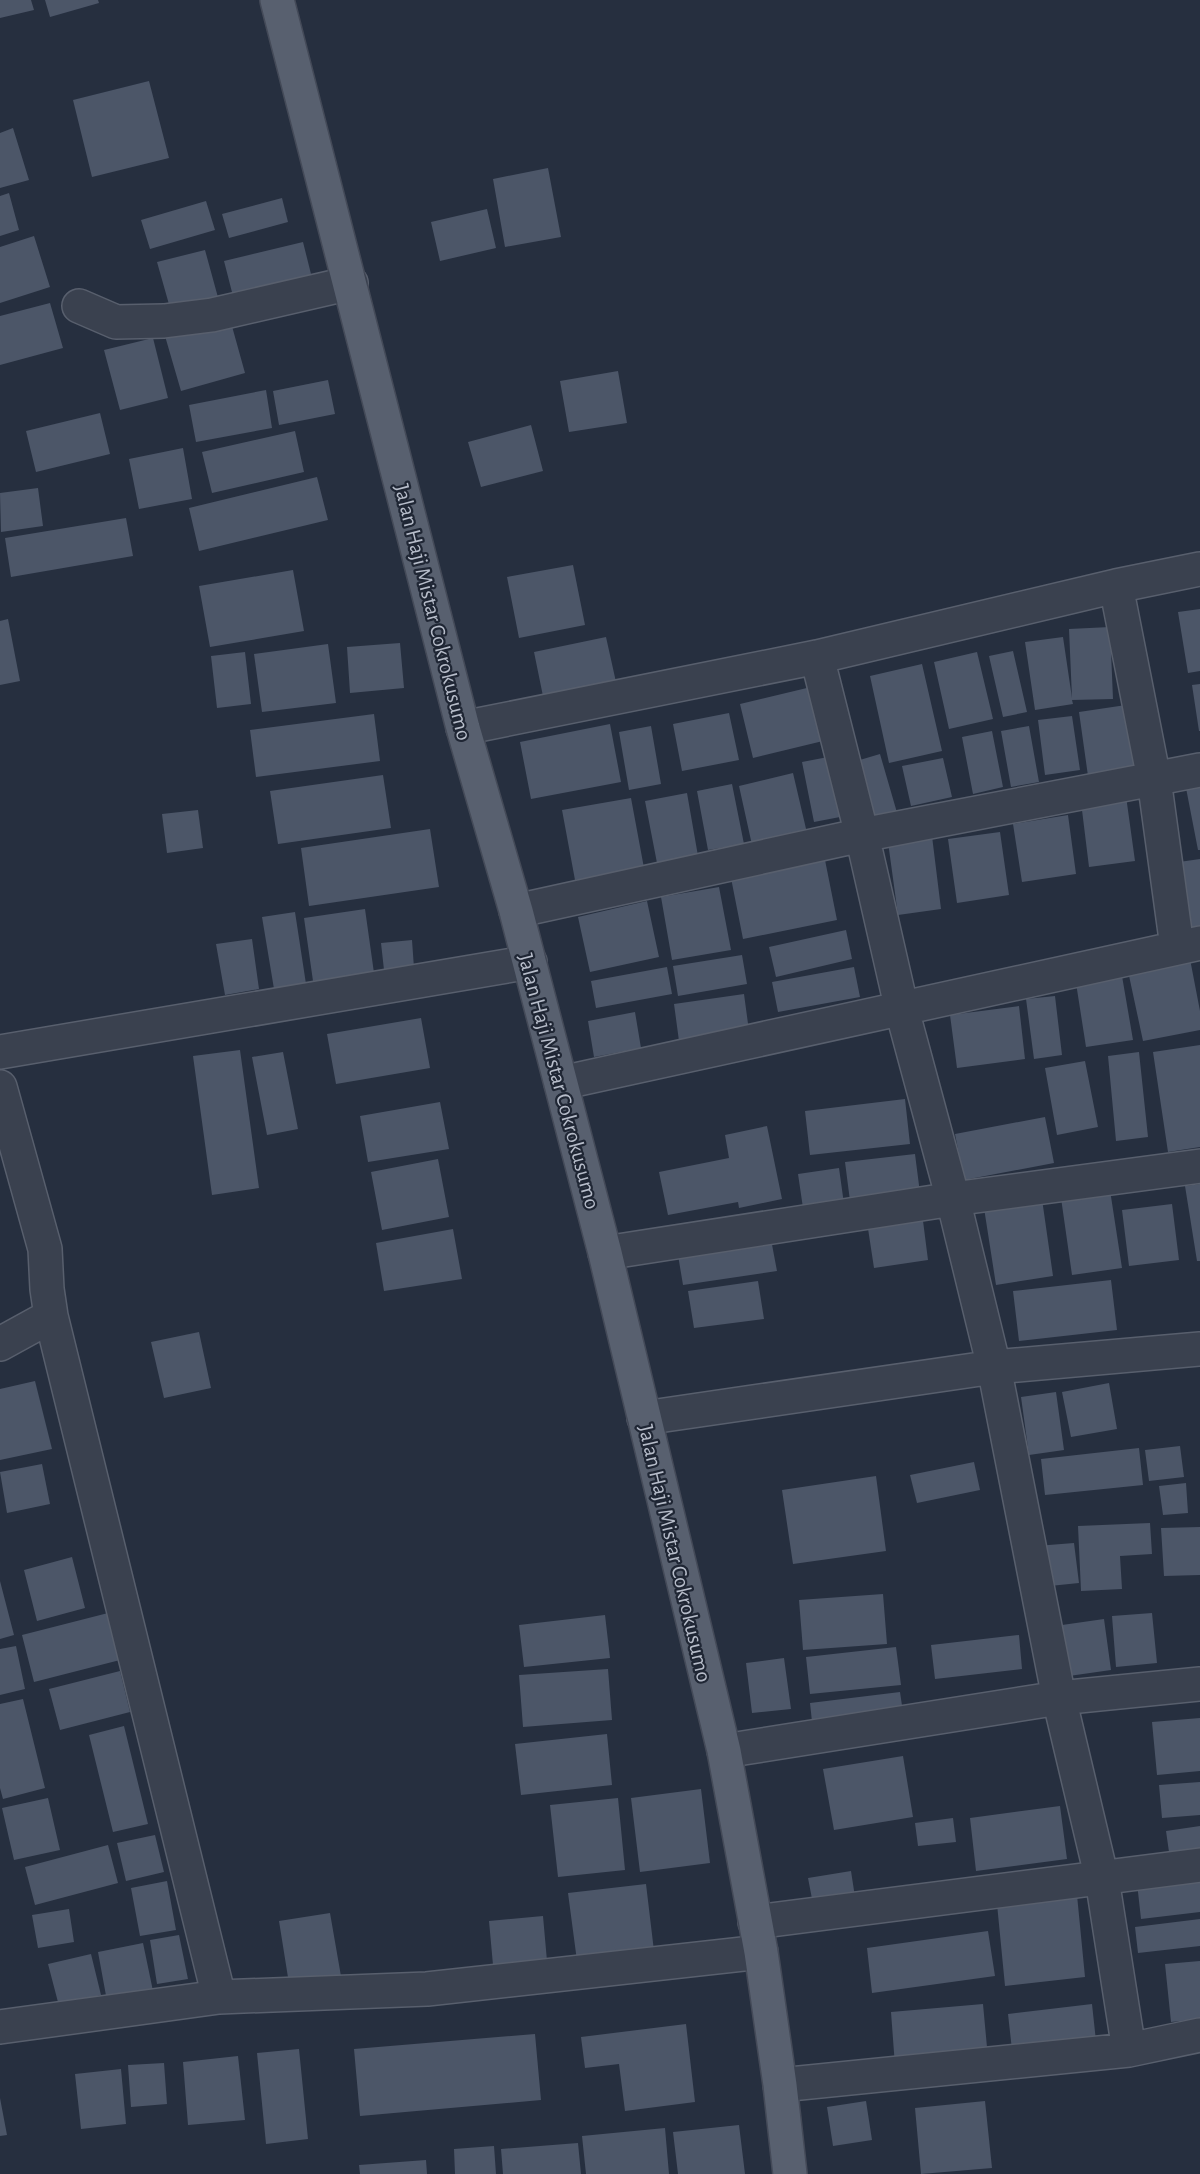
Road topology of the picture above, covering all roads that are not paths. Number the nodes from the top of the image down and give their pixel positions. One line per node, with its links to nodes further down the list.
1 (278, 0): 2 (main road, Jalan Haji Mistar Cokrokusumo)
2 (351, 283): 3 (street); 7 (main road, Jalan Haji Mistar Cokrokusumo)
3 (79, 306)
4 (1200, 569): 5 (street)
5 (1116, 586): 6 (street); 9 (street)
6 (817, 657): 7 (street); 10 (street)
7 (463, 728): 11 (main road, Jalan Haji Mistar Cokrokusumo)
8 (1200, 770): 9 (street)
9 (1154, 779): 10 (street); 12 (street)
10 (862, 835): 11 (street); 14 (street)
11 (516, 911): 13 (main road, Jalan Haji Mistar Cokrokusumo)
12 (1189, 945): 14 (street)
13 (530, 962): 15 (street); 16 (main road, Jalan Haji Mistar Cokrokusumo)
14 (902, 1010): 16 (street); 19 (street)
15 (0, 1052)
16 (561, 1083): 20 (main road, Jalan Haji Mistar Cokrokusumo)
17 (0, 1086): 21 (street)
18 (1200, 1166): 19 (street)
19 (953, 1199): 20 (street); 24 (street)
20 (605, 1253): 25 (main road, Jalan Haji Mistar Cokrokusumo)
21 (51, 1316): 22 (street); 32 (street)
22 (0, 1344)
23 (1200, 1349): 24 (street)
24 (994, 1367): 25 (street); 27 (street)
25 (644, 1418): 28 (main road, Jalan Haji Mistar Cokrokusumo)
26 (1200, 1684): 27 (street)
27 (1059, 1698): 28 (street); 30 (street)
28 (724, 1751): 31 (main road, Jalan Haji Mistar Cokrokusumo)
29 (1200, 1865): 30 (street)
30 (1102, 1878): 31 (street); 35 (street)
31 (758, 1937): 32 (street); 36 (main road, Jalan Haji Mistar Cokrokusumo)
32 (219, 1997): 33 (street)
33 (0, 2027)
34 (1200, 2035): 35 (street)
35 (1129, 2050): 36 (street)
36 (780, 2085): 37 (main road, Jalan Haji Mistar Cokrokusumo)
37 (790, 2174)

